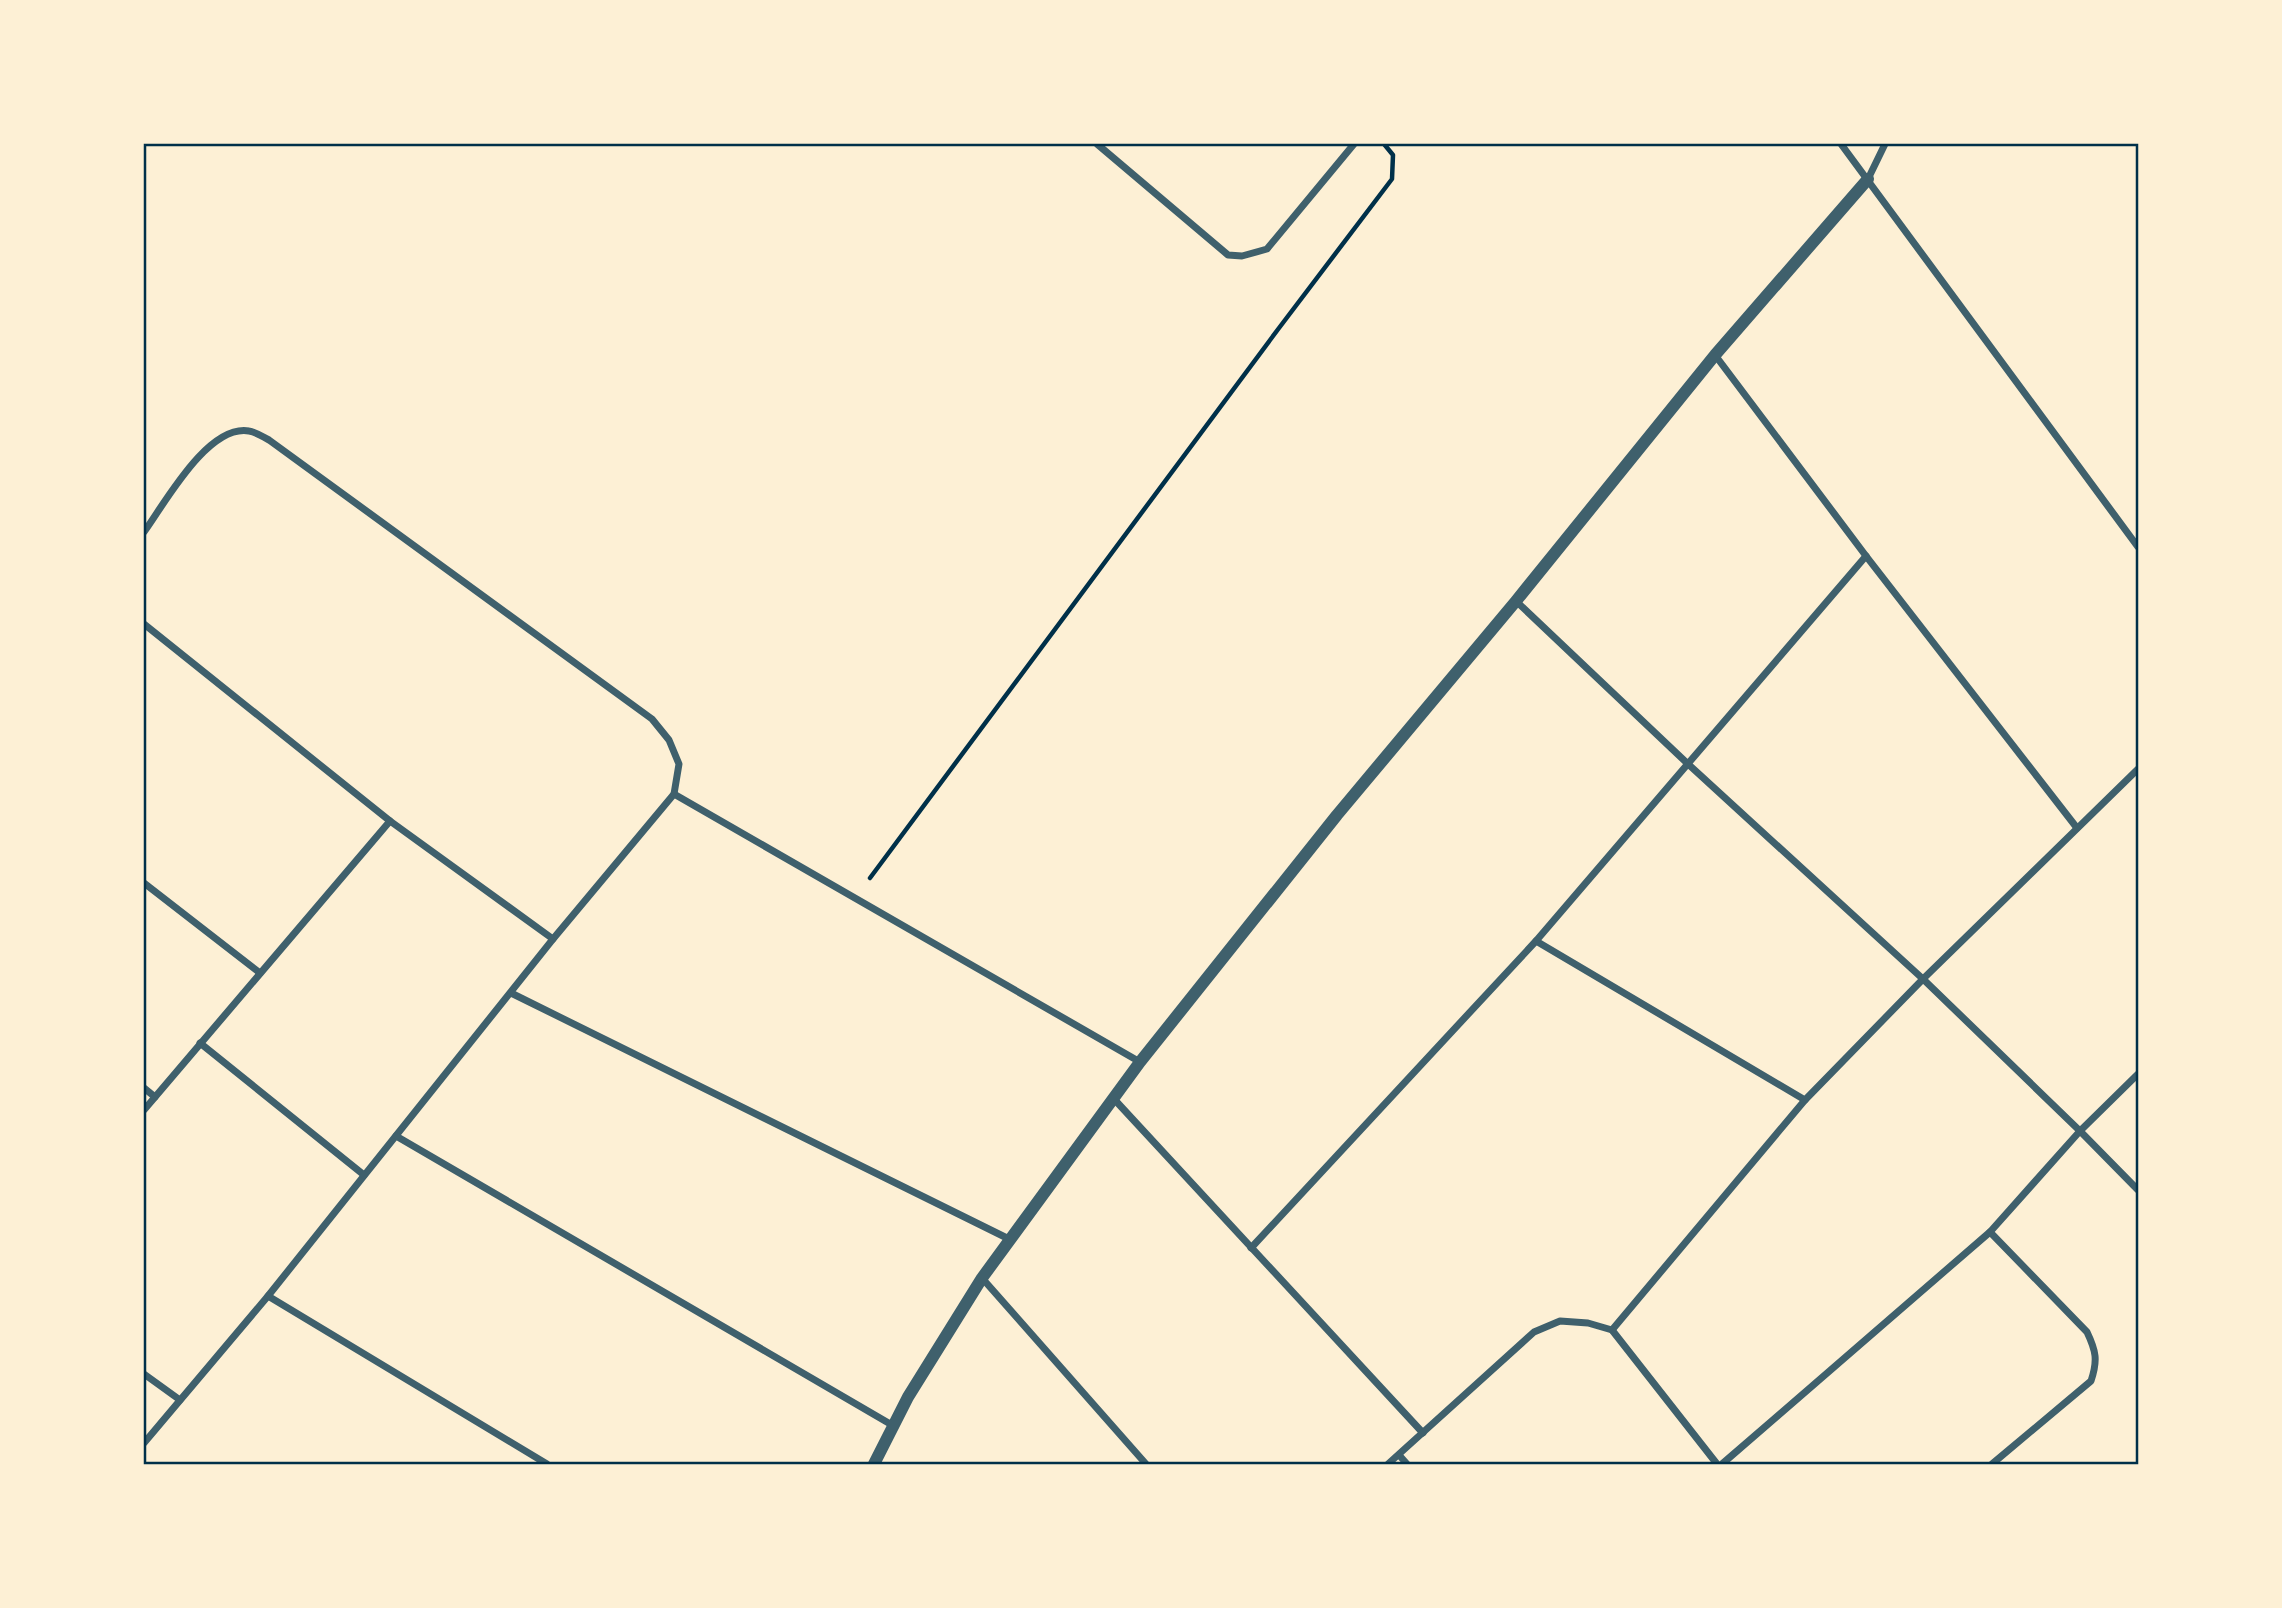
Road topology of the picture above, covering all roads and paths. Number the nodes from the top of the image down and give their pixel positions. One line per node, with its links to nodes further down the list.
1 (1097, 144): 2 (street)
2 (1354, 144)
3 (1384, 144): 19 (path)
4 (1841, 144): 6 (street)
5 (1885, 144): 6 (street)
6 (1868, 179): 7 (street); 9 (street)
7 (1715, 355): 10 (street); 11 (street)
8 (144, 532): 15 (street)
9 (2138, 547)
10 (1867, 556): 13 (street); 17 (street)
11 (1516, 601): 13 (street); 26 (street)
12 (144, 624): 16 (street)
13 (1688, 764): 21 (street); 23 (street)
14 (2138, 769): 17 (street)
15 (674, 794): 19 (street); 20 (street)
16 (390, 821): 20 (street); 22 (street)
17 (2077, 828): 23 (street)
18 (144, 883): 22 (street)
19 (855, 899): 26 (street)
20 (553, 939): 24 (street)
21 (1536, 941): 31 (street); 39 (street)
22 (260, 973): 25 (street)
23 (1923, 979): 31 (street); 33 (street)
24 (510, 993): 34 (street); 38 (street)
25 (200, 1044): 29 (street); 35 (street)
26 (1140, 1062): 30 (street)
27 (2138, 1073): 33 (street)
28 (144, 1088): 29 (street)
29 (155, 1097): 32 (street)
30 (1114, 1099): 38 (street); 39 (street)
31 (1805, 1100): 42 (street)
32 (144, 1110)
33 (2080, 1131): 36 (street); 37 (street)
34 (396, 1136): 35 (street); 45 (street)
35 (365, 1175): 41 (street)
36 (2138, 1190)
37 (1990, 1232): 55 (street); 56 (street)
38 (1009, 1239): 40 (street)
39 (1251, 1248): 46 (street)
40 (982, 1278): 45 (street); 51 (street)
41 (268, 1296): 44 (street); 49 (street)
42 (1612, 1330): 46 (street); 54 (street)
43 (144, 1374): 44 (street)
44 (180, 1400): 47 (street)
45 (892, 1425): 50 (street)
46 (1423, 1433): 48 (street)
47 (144, 1443)
48 (1399, 1455): 52 (street); 53 (street)
49 (547, 1465)
50 (874, 1465)
51 (1146, 1465)
52 (1388, 1465)
53 (1407, 1465)
54 (1717, 1465)
55 (1722, 1465)
56 (1992, 1465)

